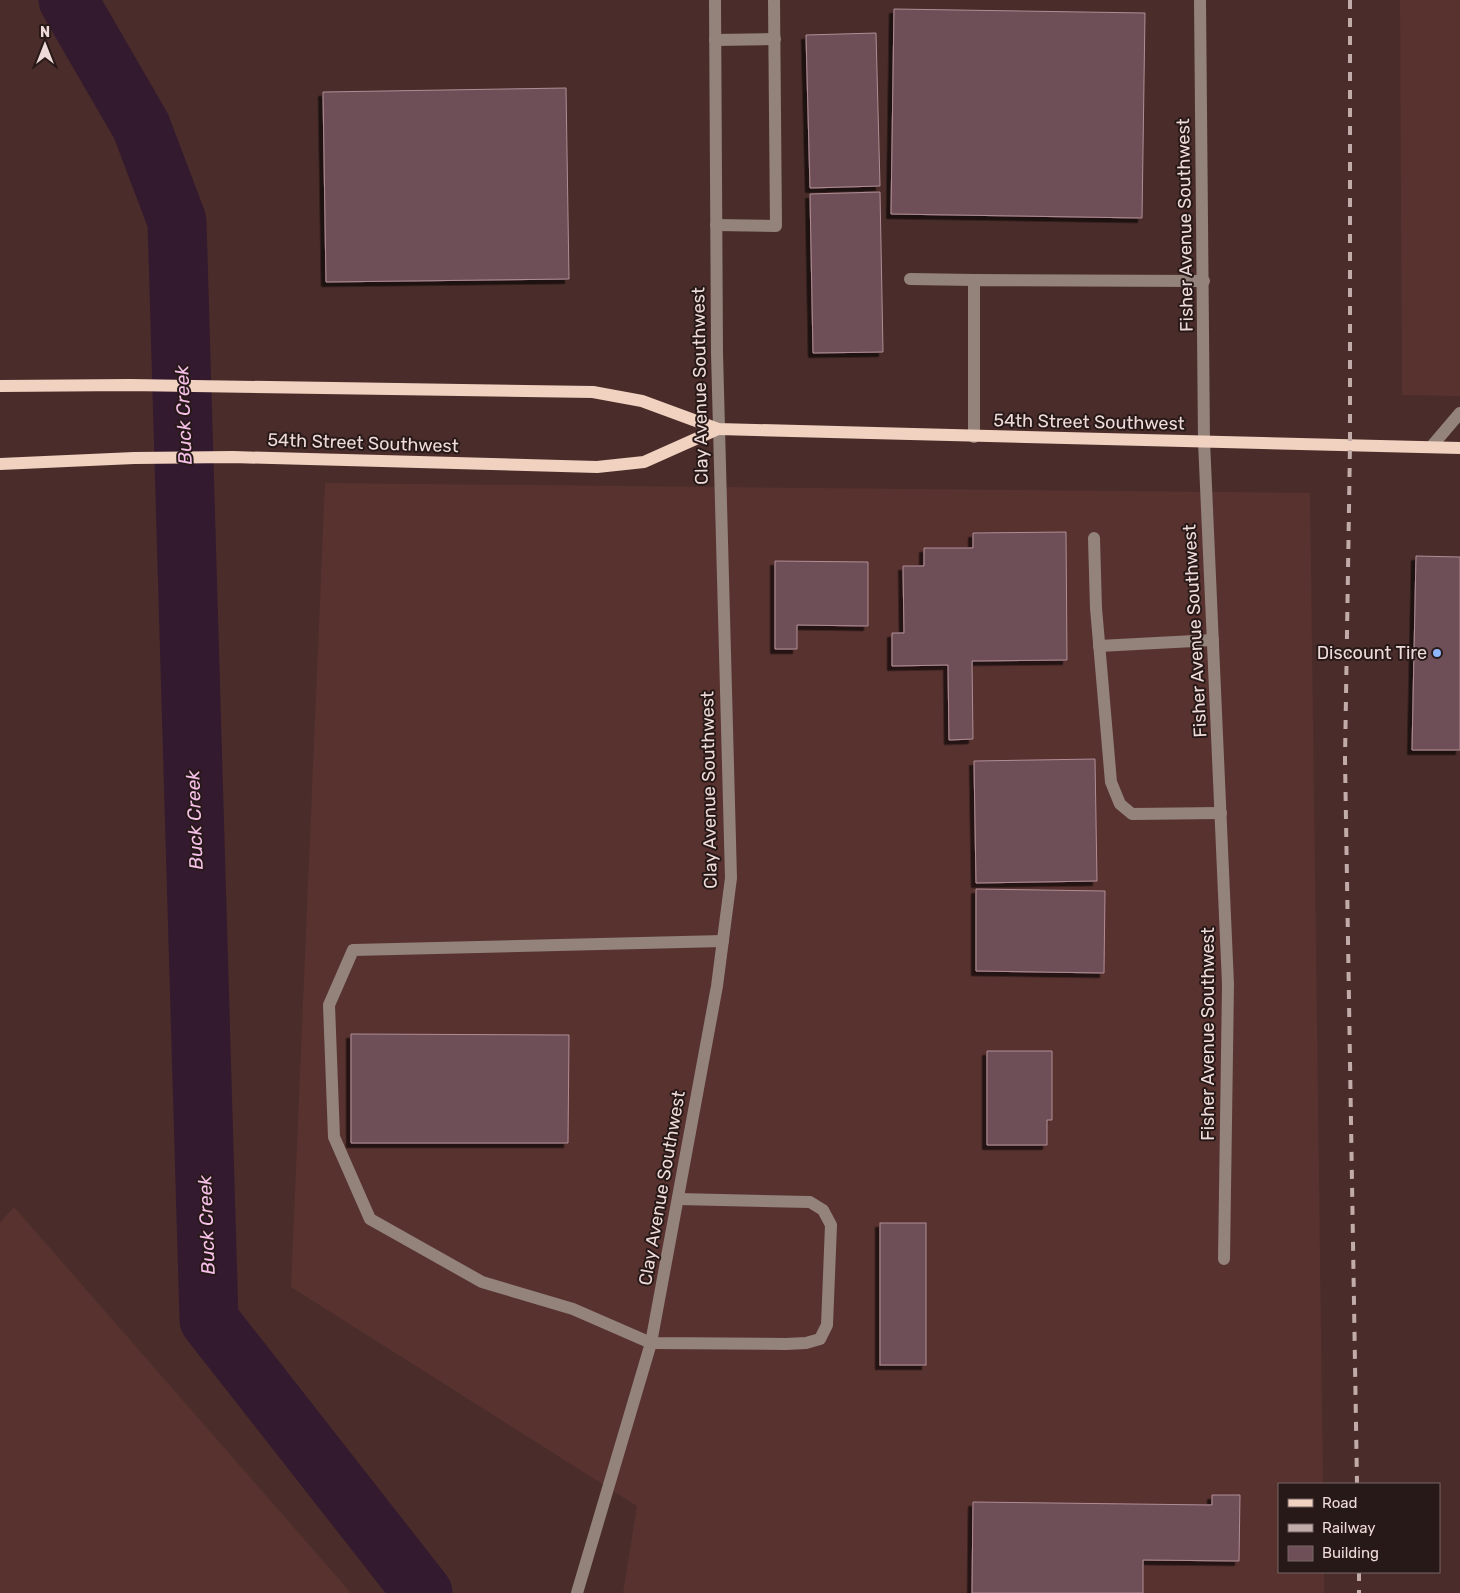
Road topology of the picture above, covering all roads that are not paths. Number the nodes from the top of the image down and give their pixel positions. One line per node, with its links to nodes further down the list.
1 (715, 0): 5 (street, Clay Avenue Southwest)
2 (774, 0): 4 (street)
3 (1200, 0): 9 (street, Fisher Avenue Southwest)
4 (775, 39): 5 (street); 6 (street)
5 (715, 40): 6 (street, Clay Avenue Southwest)
6 (716, 225): 12 (street, Clay Avenue Southwest)
7 (910, 279): 8 (street)
8 (974, 280): 9 (street); 13 (street)
9 (1204, 281): 14 (street, Fisher Avenue Southwest)
10 (0, 386): 12 (main road, 54th Street Southwest)
11 (1460, 413): 15 (street)
12 (718, 429): 13 (main road, 54th Street Southwest); 17 (main road, 54th Street Southwest); 22 (street, Clay Avenue Southwest)
13 (974, 437): 14 (main road, 54th Street Southwest)
14 (1204, 441): 15 (main road, 54th Street Southwest); 19 (street, Fisher Avenue Southwest)
15 (1431, 447): 16 (main road, 54th Street Southwest)
16 (1460, 448)
17 (0, 464)
18 (1094, 538): 20 (street)
19 (1213, 640): 20 (street); 21 (street, Fisher Avenue Southwest)
20 (1099, 646): 21 (street)
21 (1221, 813): 24 (street, Fisher Avenue Southwest)
22 (723, 941): 23 (street, Clay Avenue Southwest); 25 (street)
23 (678, 1199): 25 (street, Clay Avenue Southwest); 25 (street)
24 (1224, 1260)
25 (651, 1343): 26 (street, Clay Avenue Southwest)
26 (577, 1593)

